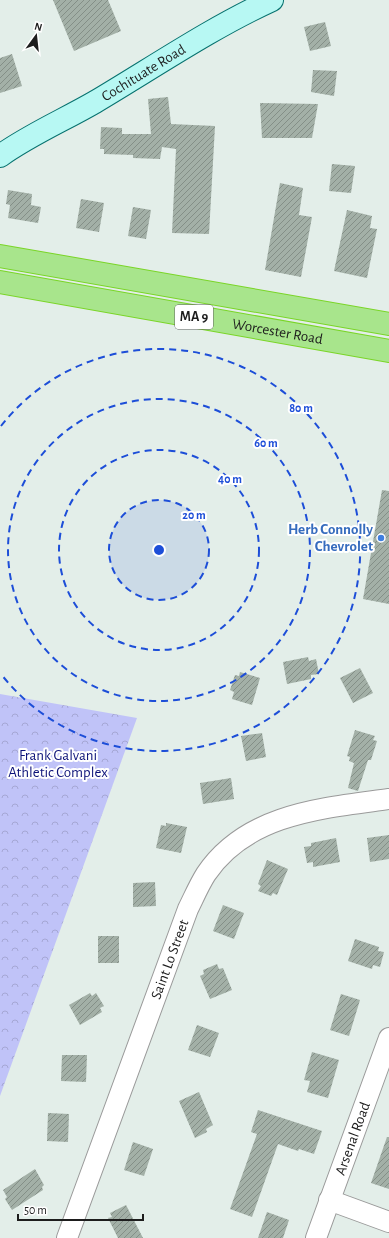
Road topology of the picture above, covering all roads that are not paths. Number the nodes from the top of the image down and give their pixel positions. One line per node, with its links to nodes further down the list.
1 (272, 0): 2 (main road, Cochituate Road)
2 (5, 151)
3 (2, 255): 5 (highway, Worcester Road / MA 9)
4 (0, 282): 6 (highway, Worcester Road / MA 9)
5 (389, 324)
6 (389, 351)
7 (389, 799): 11 (street, Saint Lo Street)
8 (389, 1038): 9 (street, Arsenal Road)
9 (330, 1200): 10 (street); 12 (street, Arsenal Road)
10 (389, 1222)
11 (67, 1238)
12 (316, 1238)

